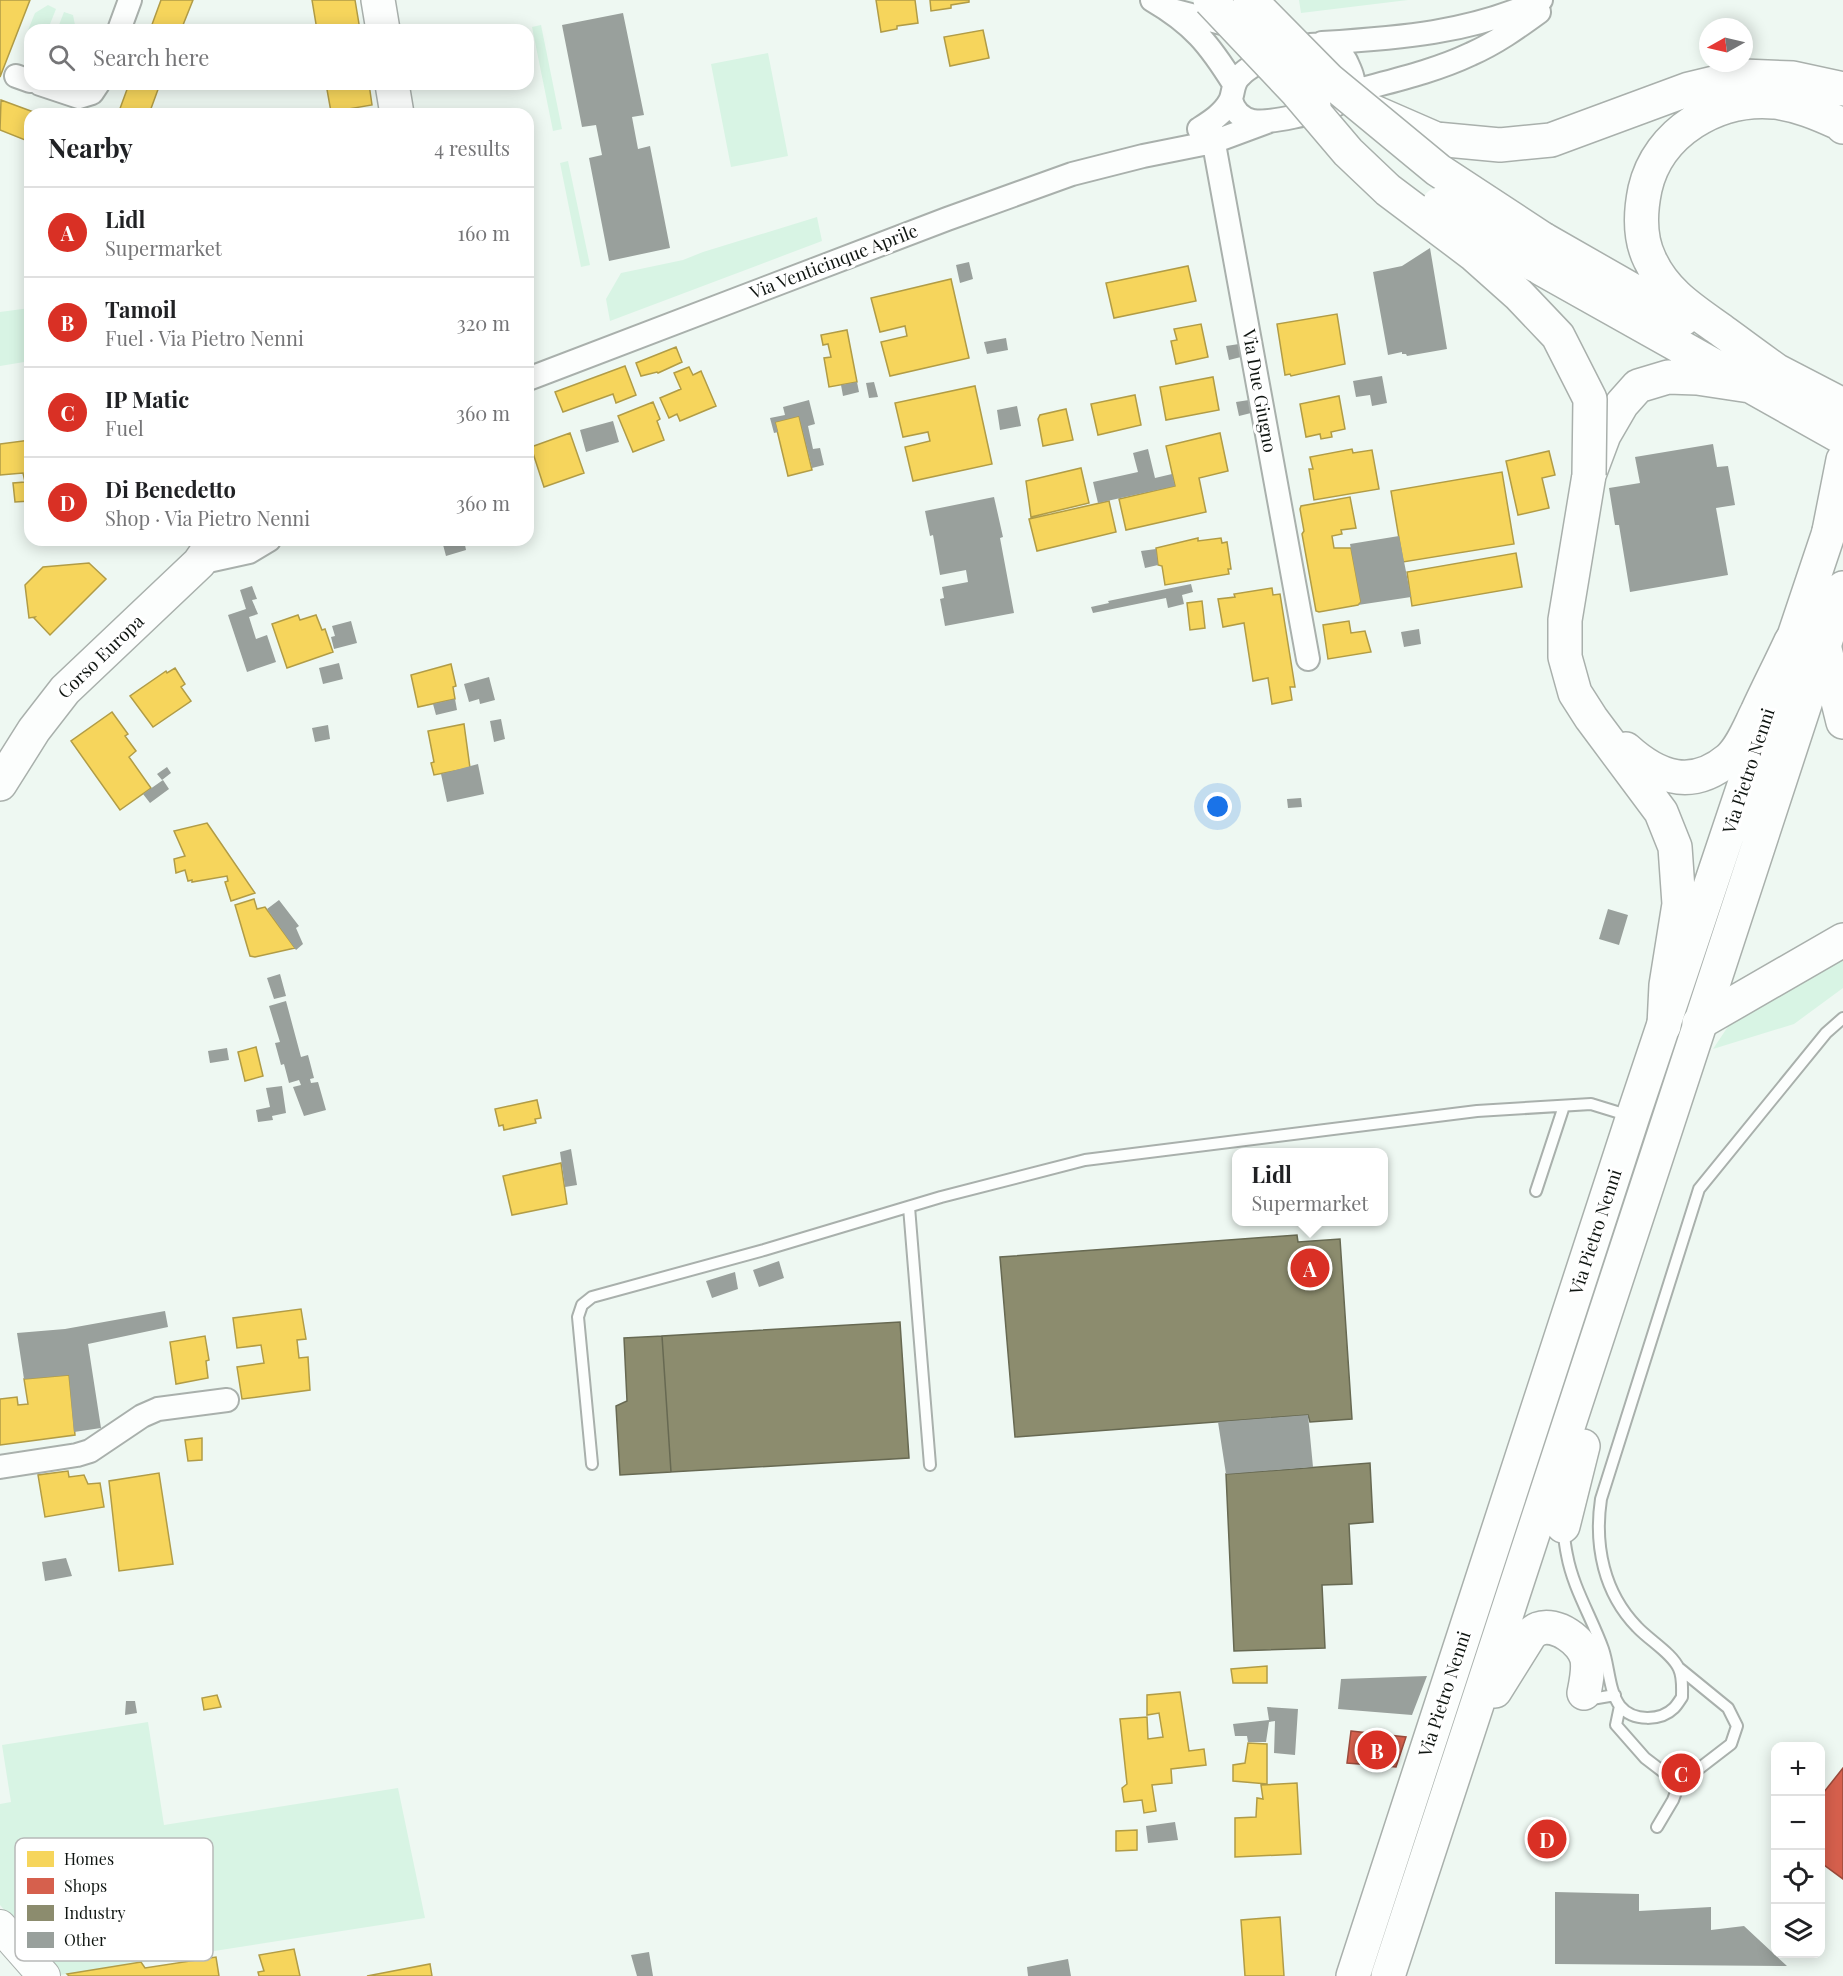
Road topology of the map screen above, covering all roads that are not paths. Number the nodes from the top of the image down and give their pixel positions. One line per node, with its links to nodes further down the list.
1 (130, 0): 8 (street)
2 (378, 0): 9 (main road)
3 (1210, 0): 16 (main road, bridge)
4 (1250, 0): 17 (main road, bridge)
5 (1541, 0): 10 (street)
6 (1554, 0): 17 (street, Via Venticinque Aprile)
7 (1160, 5): 10 (street); 15 (street)
8 (121, 24)
9 (381, 24)
10 (1317, 44): 15 (street); 17 (street)
11 (1843, 89): 17 (main road, bridge)
12 (57, 90): 13 (street)
13 (94, 90)
14 (393, 90): 18 (main road)
15 (1232, 92): 19 (street); 21 (street)
16 (1297, 92): 24 (main road, bridge); 28 (main road, bridge)
17 (1355, 99): 19 (street, Via Venticinque Aprile); 22 (main road, bridge)
18 (396, 108)
19 (1267, 122): 21 (street, Via Venticinque Aprile)
20 (1843, 127): 22 (main road)
21 (1212, 132): 23 (street, Via Venticinque Aprile); 36 (street, Via Due Giugno)
22 (1780, 373): 25 (main road)
23 (534, 377)
24 (1750, 386): 26 (main road); 28 (main road)
25 (1843, 405)
26 (1843, 438)
27 (1843, 460): 30 (main road)
28 (1589, 475): 37 (main road)
29 (1843, 489): 30 (main road, Via Pietro Nenni)
30 (1829, 531): 34 (main road, Via Pietro Nenni)
31 (246, 546): 32 (street)
32 (216, 553): 39 (main road, Corso Europa)
33 (1843, 588): 35 (main road, Via Pietro Nenni)
34 (1791, 641): 37 (main road); 43 (main road, Via Pietro Nenni)
35 (1824, 645): 38 (main road); 42 (main road, Via Pietro Nenni)
36 (1308, 659)
37 (1591, 718): 43 (main road)
38 (1843, 722)
39 (0, 784)
40 (1843, 940): 42 (main road)
41 (1843, 1018): 54 (lane)
42 (1700, 1023): 48 (main road, Via Pietro Nenni)
43 (1664, 1026): 45 (main road, Via Pietro Nenni)
44 (1564, 1106): 45 (lane); 46 (lane); 47 (lane)
45 (1633, 1116): 63 (main road, Via Pietro Nenni)
46 (1536, 1191)
47 (909, 1207): 50 (lane); 51 (lane)
48 (1638, 1210): 53 (main road); 56 (main road, Via Pietro Nenni)
49 (227, 1400): 52 (street)
50 (591, 1464)
51 (930, 1465)
52 (0, 1467)
53 (1563, 1526): 55 (lane)
54 (1679, 1668): 55 (lane); 57 (lane)
55 (1600, 1699): 56 (main road); 57 (lane)
56 (1472, 1720): 64 (main road, Via Pietro Nenni)
57 (1679, 1784): 58 (lane)
58 (1657, 1827)
59 (0, 1926): 60 (street)
60 (15, 1943)
61 (31, 1961): 62 (street)
62 (44, 1976)
63 (1353, 1976)
64 (1388, 1976)

